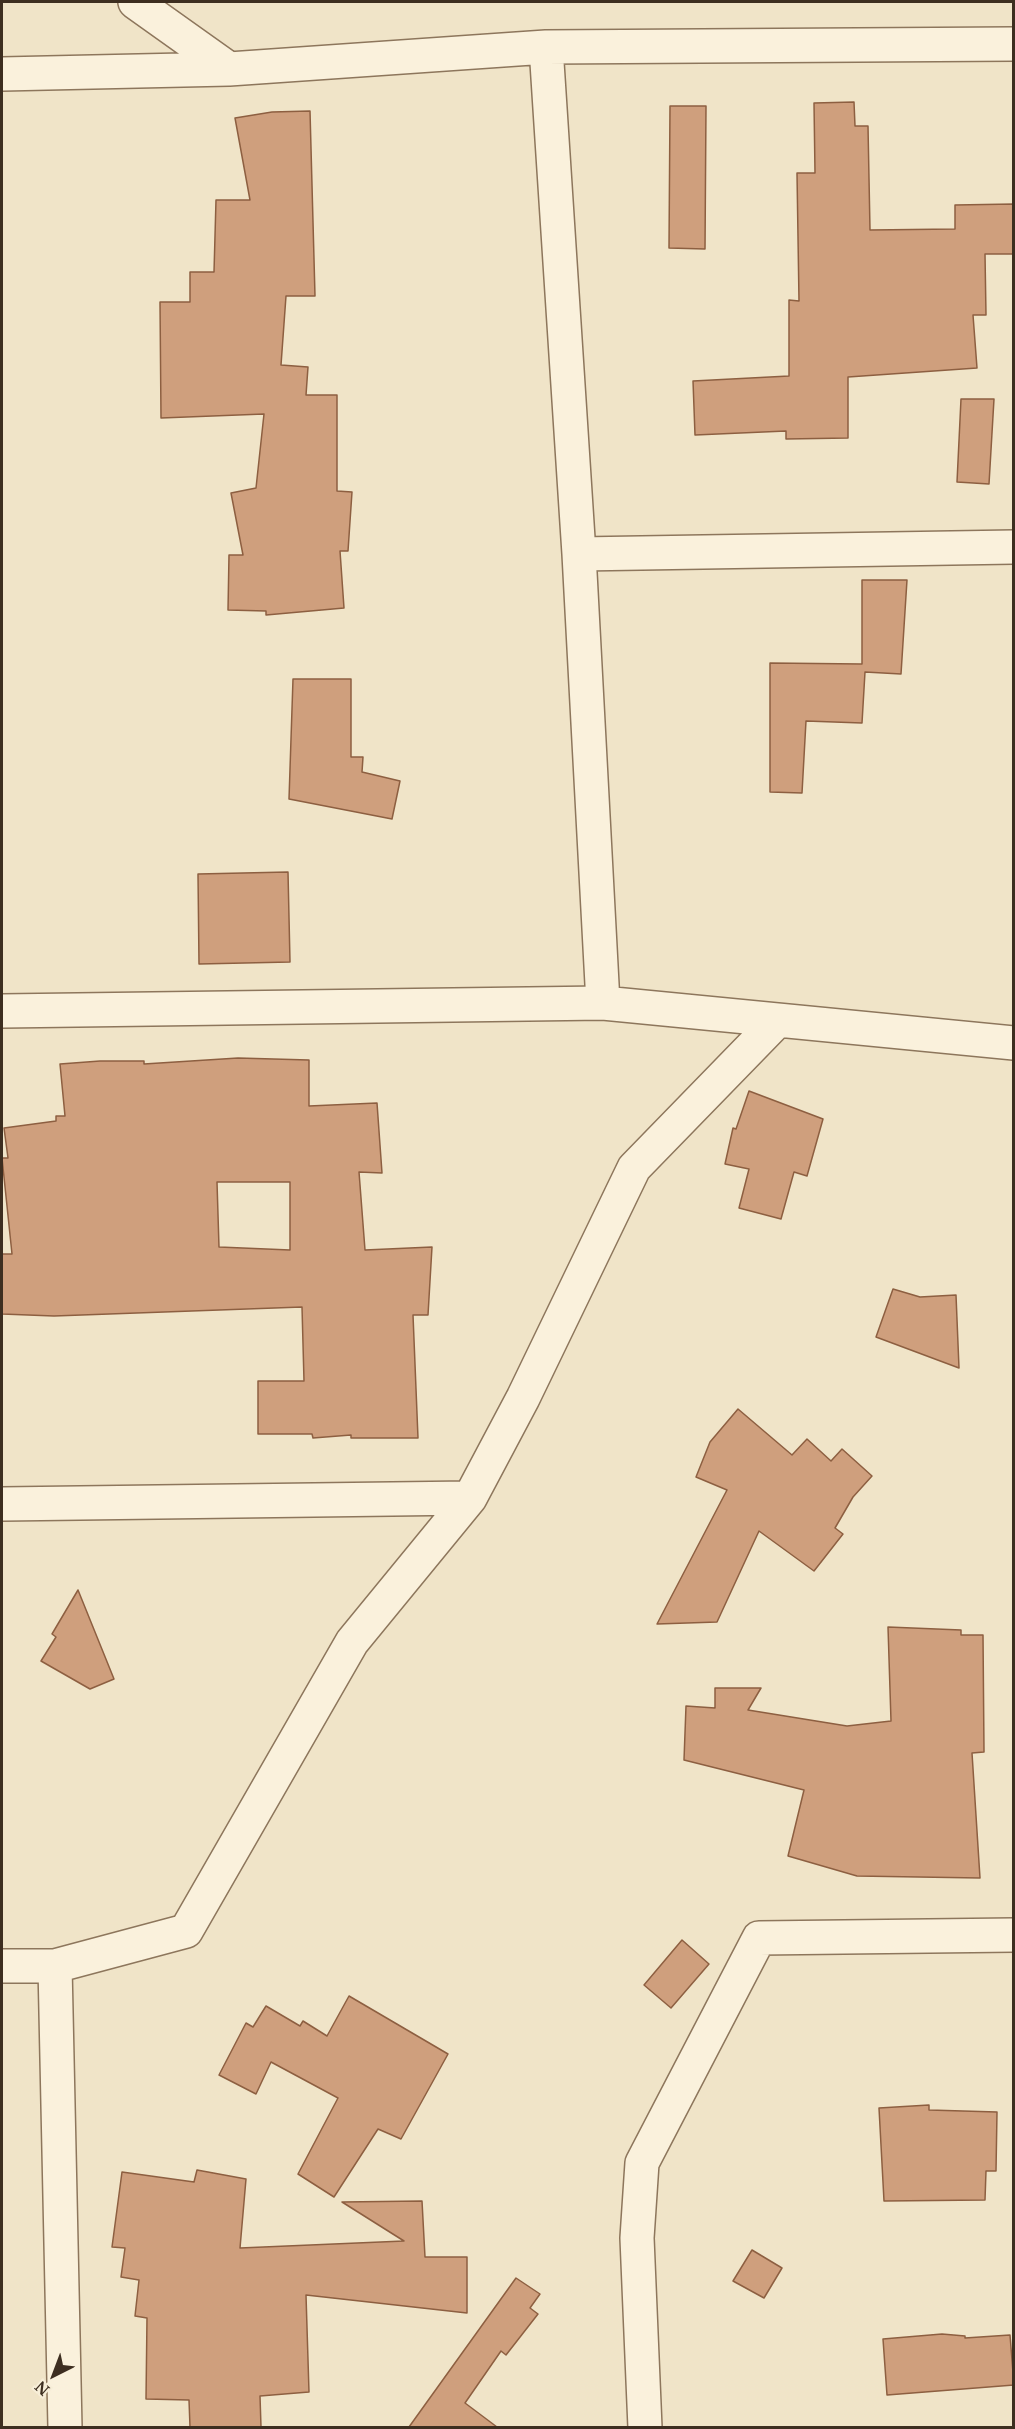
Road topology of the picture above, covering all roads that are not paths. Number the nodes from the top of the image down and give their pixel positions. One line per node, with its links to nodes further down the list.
1 (135, 2): 4 (street)
2 (1014, 44): 3 (street)
3 (546, 47): 4 (street); 7 (street)
4 (229, 69): 5 (street)
5 (2, 74)
6 (1014, 546): 7 (street)
7 (579, 554): 8 (street)
8 (603, 1003): 9 (street); 10 (street)
9 (2, 1011)
10 (777, 1021): 11 (street); 12 (street)
11 (1014, 1043)
12 (470, 1498): 13 (street); 16 (street)
13 (2, 1504)
14 (1014, 1935): 18 (street)
15 (2, 1966): 16 (street)
16 (55, 1966): 17 (street)
17 (64, 2427)
18 (645, 2427)

